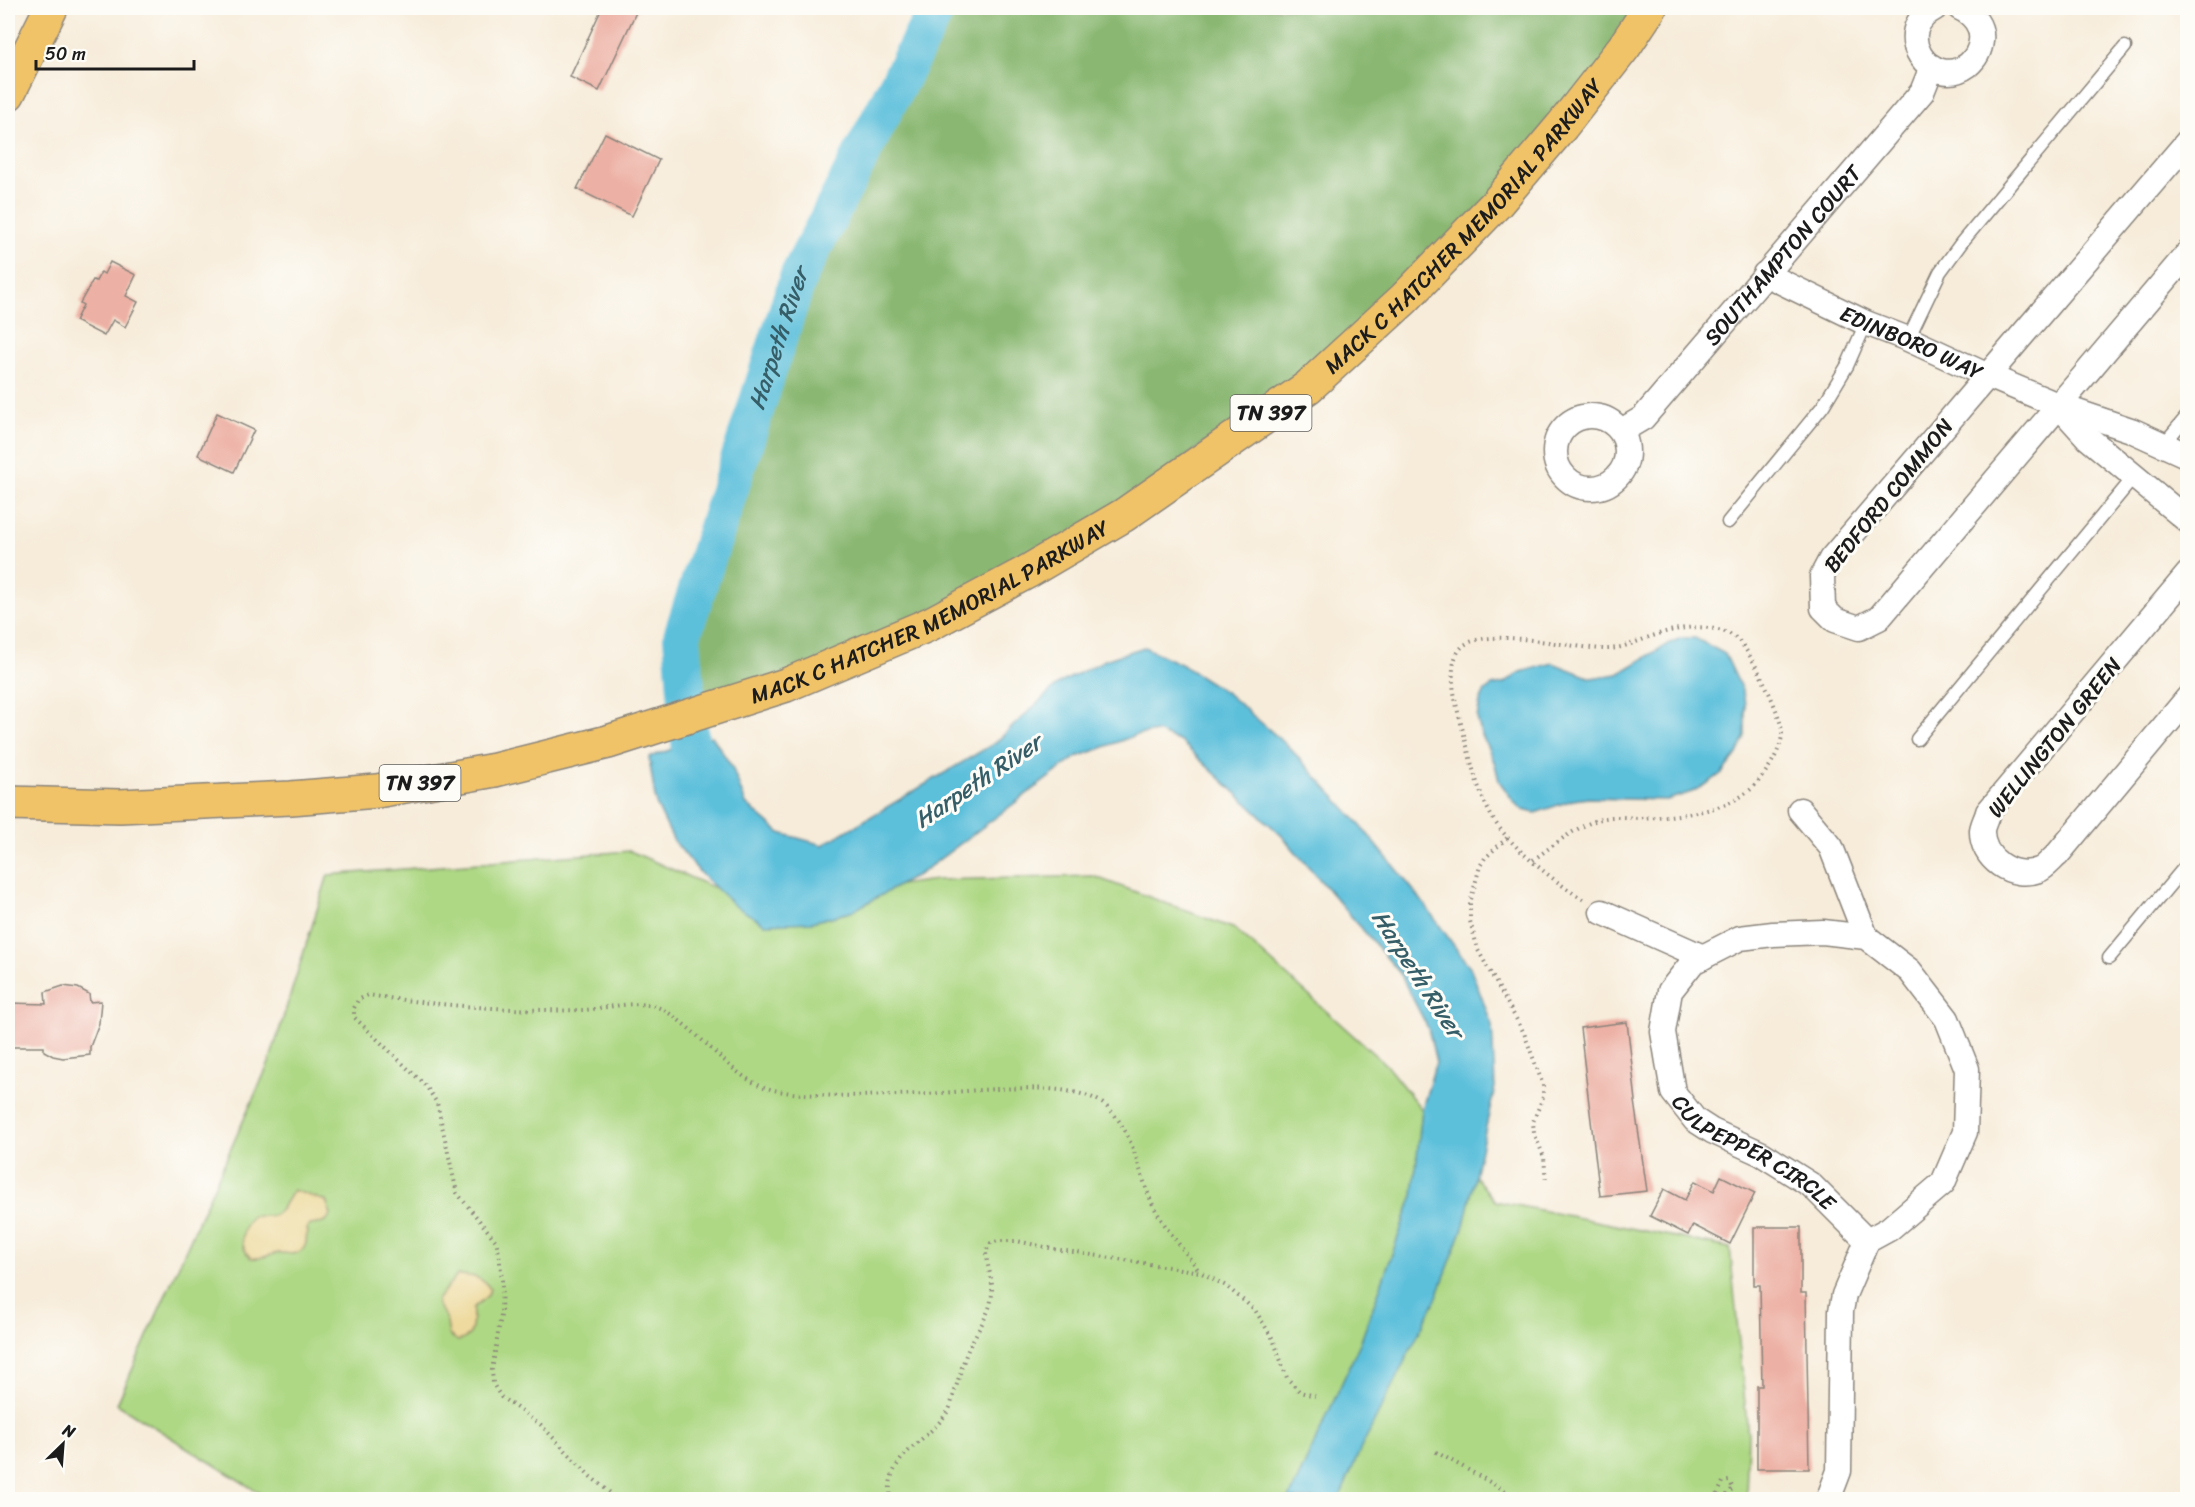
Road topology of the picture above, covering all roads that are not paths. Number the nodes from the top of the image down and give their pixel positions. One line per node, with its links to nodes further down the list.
1 (51, 8): 7 (main road)
2 (1650, 8): 25 (main road, MACK C HATCHER MEMORIAL PARKWAY / TN 397)
3 (1935, 8): 6 (street)
4 (1960, 8): 6 (street)
5 (2125, 47): 12 (lane)
6 (1932, 67): 10 (street, SOUTHAMPTON COURT)
7 (8, 94)
8 (2187, 141): 13 (street, BEDFORD COMMON)
9 (2187, 253): 14 (street, BEDFORD COMMON)
10 (1765, 274): 11 (street, EDINBORO WAY); 16 (street, SOUTHAMPTON COURT)
11 (1866, 323): 12 (street, EDINBORO WAY); 21 (lane)
12 (1908, 339): 13 (street, EDINBORO WAY)
13 (1986, 375): 14 (street, EDINBORO WAY); 14 (street, BEDFORD COMMON)
14 (2060, 406): 17 (street, EDINBORO WAY); 19 (street, EDINBORO WAY)
15 (2187, 415): 17 (lane)
16 (1621, 431)
17 (2163, 445): 18 (street, EDINBORO WAY)
18 (2187, 456)
19 (2134, 477): 20 (street, EDINBORO WAY); 24 (lane)
20 (2187, 521)
21 (1728, 522)
22 (2187, 573): 23 (street, WELLINGTON GREEN)
23 (2187, 698)
24 (1917, 739)
25 (8, 803)
26 (1800, 810): 29 (street)
27 (2187, 863): 31 (lane)
28 (1602, 912): 30 (street)
29 (1866, 937): 30 (street, CULPEPPER CIRCLE); 32 (street)
30 (1703, 957): 32 (street, CULPEPPER CIRCLE)
31 (2109, 958)
32 (1867, 1241): 33 (street)
33 (1828, 1500)

